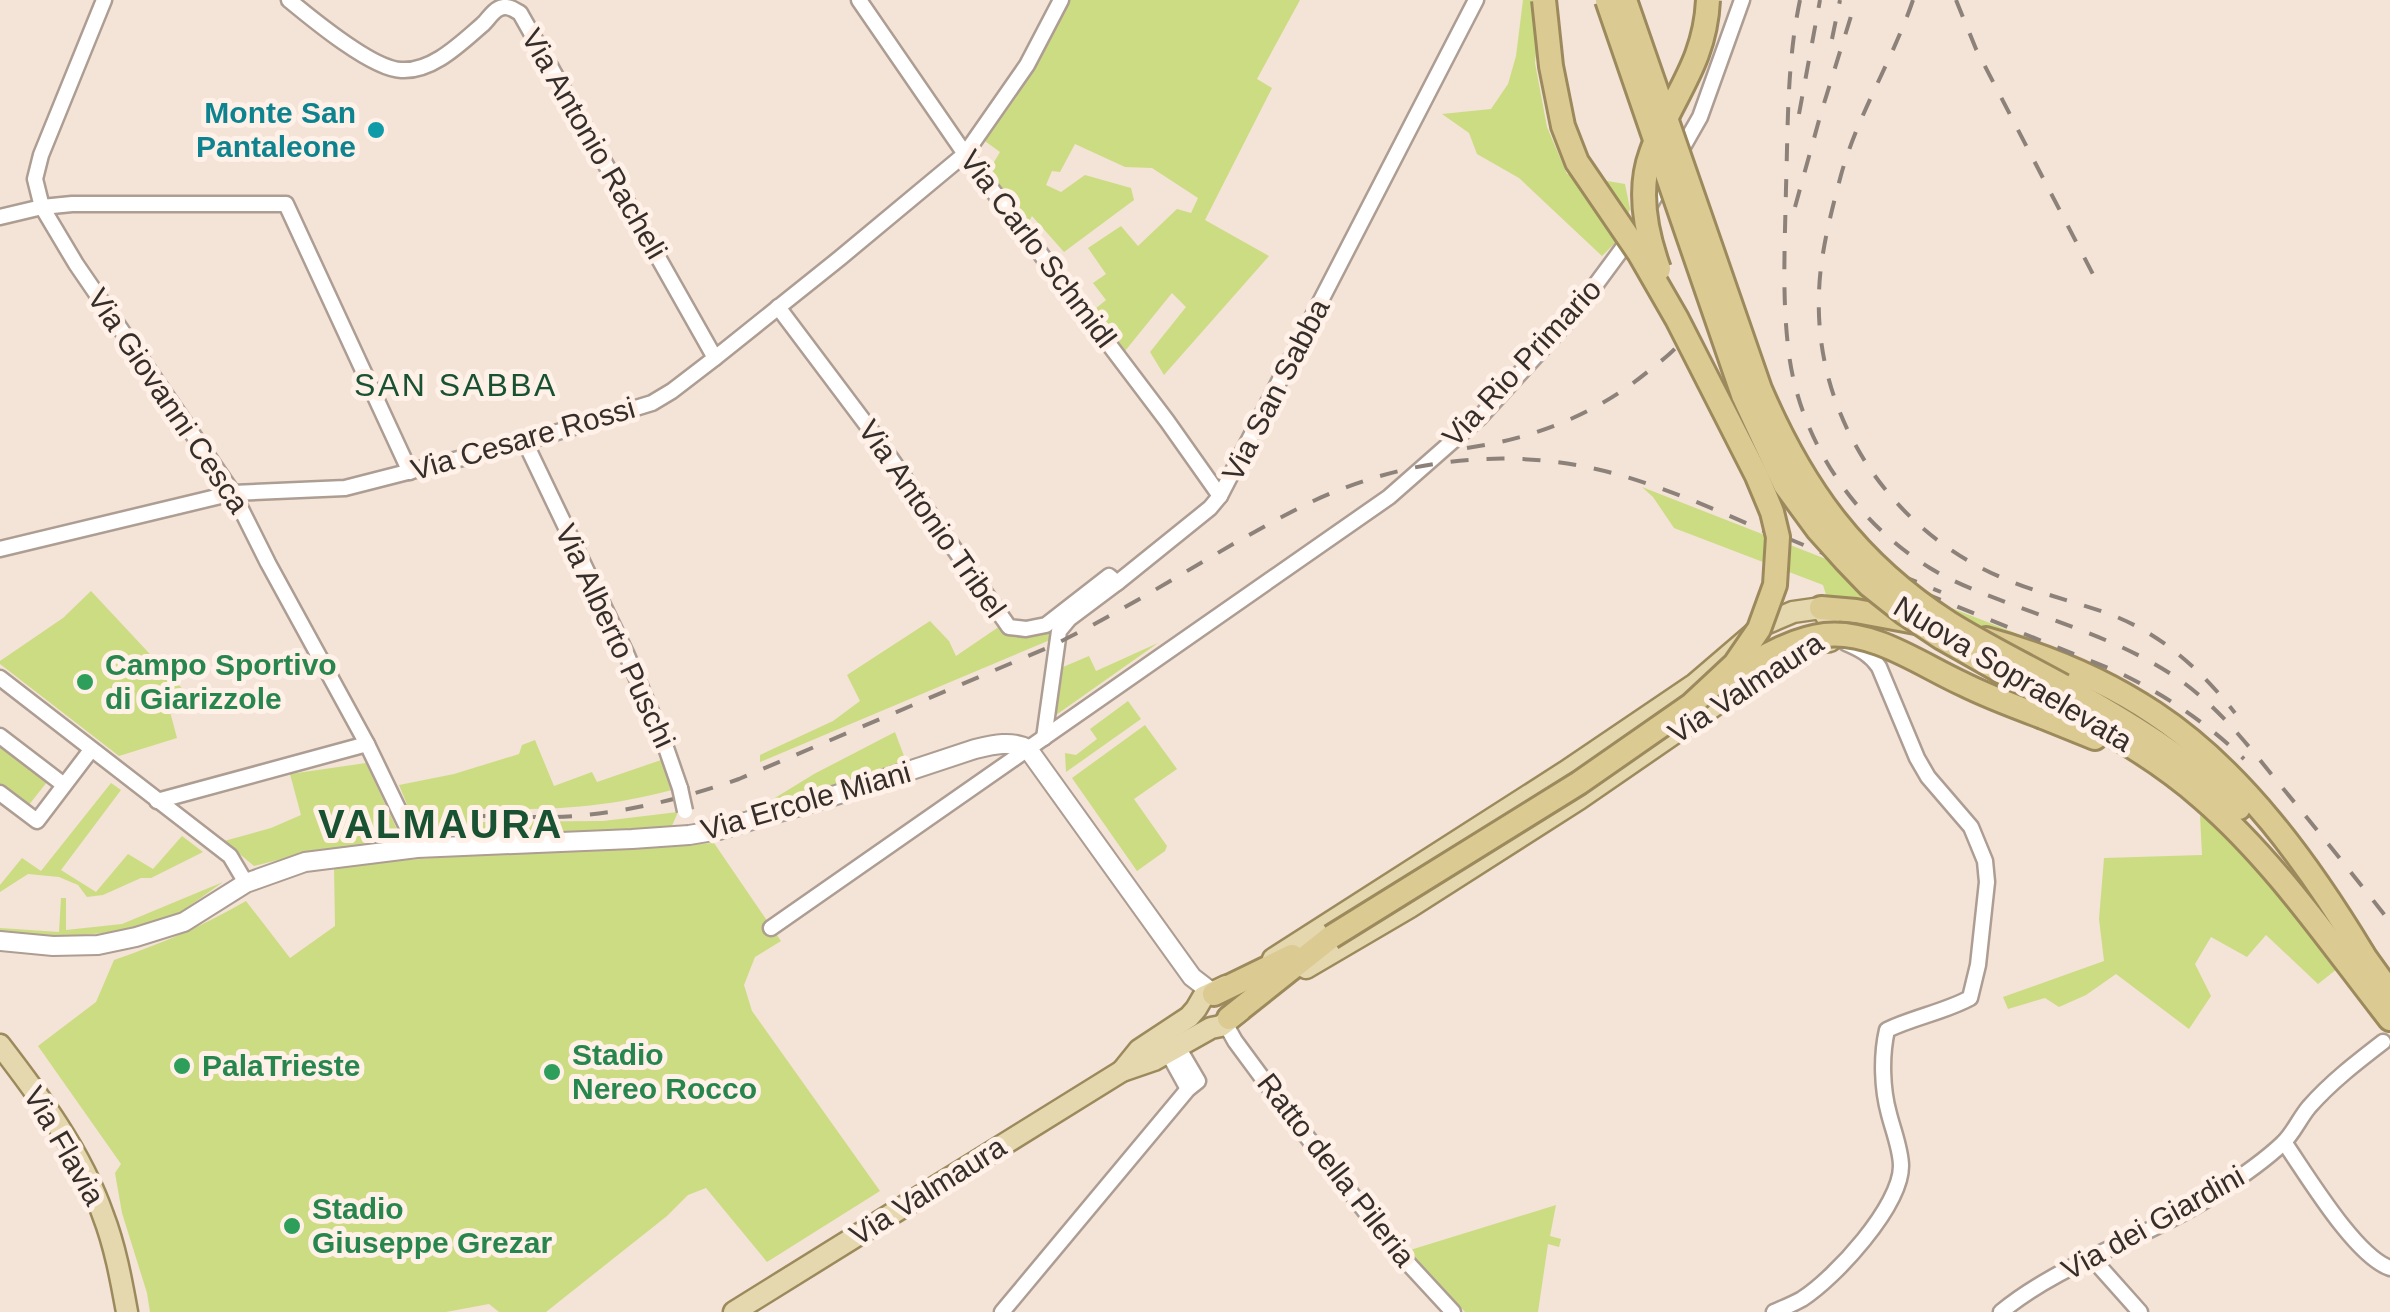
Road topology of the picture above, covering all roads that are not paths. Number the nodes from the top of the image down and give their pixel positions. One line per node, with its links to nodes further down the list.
1 (104, 0): 12 (street, Via Giovanni Cesca)
2 (289, 0): 16 (street, Via Antonio Racheli)
3 (859, 0): 11 (street, Via Carlo Schmidl)
4 (1061, 0): 11 (street, Via Cesare Rossi)
5 (1476, 0): 20 (street, Via San Sabba)
6 (1544, 0): 15 (highway, bridge)
7 (1607, 0): 27 (highway, Nuova Sopraelevata, bridge)
8 (1626, 0): 27 (highway, Nuova Sopraelevata, bridge)
9 (1708, 0): 15 (highway, bridge)
10 (1742, 0): 29 (street, Via Rio Primario)
11 (966, 154): 14 (street, Via Cesare Rossi); 20 (street, Via Carlo Schmidl)
12 (42, 207): 13 (street); 18 (street); 19 (street, Via Giovanni Cesca)
13 (0, 217)
14 (778, 307): 16 (street, Via Cesare Rossi); 22 (street, Via Antonio Tribel)
15 (1677, 320): 26 (highway, bridge)
16 (715, 358): 17 (street, Via Cesare Rossi)
17 (525, 442): 18 (street, Via Cesare Rossi); 38 (street, Via Alberto Puschi, bridge)
18 (410, 472): 19 (street, Via Cesare Rossi)
19 (233, 493): 21 (street, Via Cesare Rossi); 30 (street, Via Giovanni Cesca)
20 (1220, 496): 22 (street, Via San Sabba)
21 (0, 549)
22 (1118, 584): 29 (street, Via San Sabba)
23 (1820, 608): 24 (main road, Via Valmaura); 33 (main road, Via Valmaura); 44 (highway)
24 (1830, 641): 34 (main road, Via Valmaura); 60 (street)
25 (0, 678): 32 (street)
26 (1720, 680): 27 (highway, bridge); 42 (highway, bridge)
27 (2054, 702): 44 (highway, Nuova Sopraelevata); 48 (highway)
28 (0, 736): 35 (street)
29 (1044, 738): 31 (street, Via Rio Primario)
30 (367, 744): 37 (street); 39 (street, Via Giovanni Cesca)
31 (1028, 749): 38 (street, Via Ercole Miani); 41 (street, Via Rio Primario); 46 (street)
32 (91, 750): 35 (street); 37 (street)
33 (1594, 752): 34 (street); 46 (main road, Via Valmaura)
34 (1611, 778): 47 (main road, Via Valmaura)
35 (64, 786): 36 (street)
36 (0, 794)
37 (157, 800): 40 (street)
38 (689, 836): 39 (street, Via Ercole Miani)
39 (417, 848): 40 (street, Via Ercole Miani)
40 (246, 884): 43 (street, Via Ercole Miani)
41 (771, 928)
42 (1331, 937): 46 (highway); 47 (highway)
43 (0, 940)
44 (2363, 954): 45 (highway, Nuova Sopraelevata)
45 (2390, 992)
46 (1203, 1002): 47 (main road); 47 (main road); 51 (main road, Via Valmaura)
47 (1222, 1023): 50 (main road, Via Valmaura); 59 (street, Ratto della Pileria)
48 (2387, 1030): 52 (street, Via dei Giardini)
49 (0, 1044): 56 (main road, Via Flavia)
50 (1173, 1050): 51 (main road, Via Valmaura); 58 (street)
51 (1122, 1071): 57 (main road, Via Valmaura)
52 (2284, 1142): 53 (street, Via dei Giardini); 54 (street)
53 (2091, 1257): 55 (street, Via dei Giardini); 62 (street)
54 (2390, 1268)
55 (2019, 1307): 61 (street, Via dei Giardini)
56 (126, 1312)
57 (734, 1312)
58 (1002, 1312)
59 (1453, 1312)
60 (1774, 1312)
61 (2001, 1312)
62 (2140, 1312)

